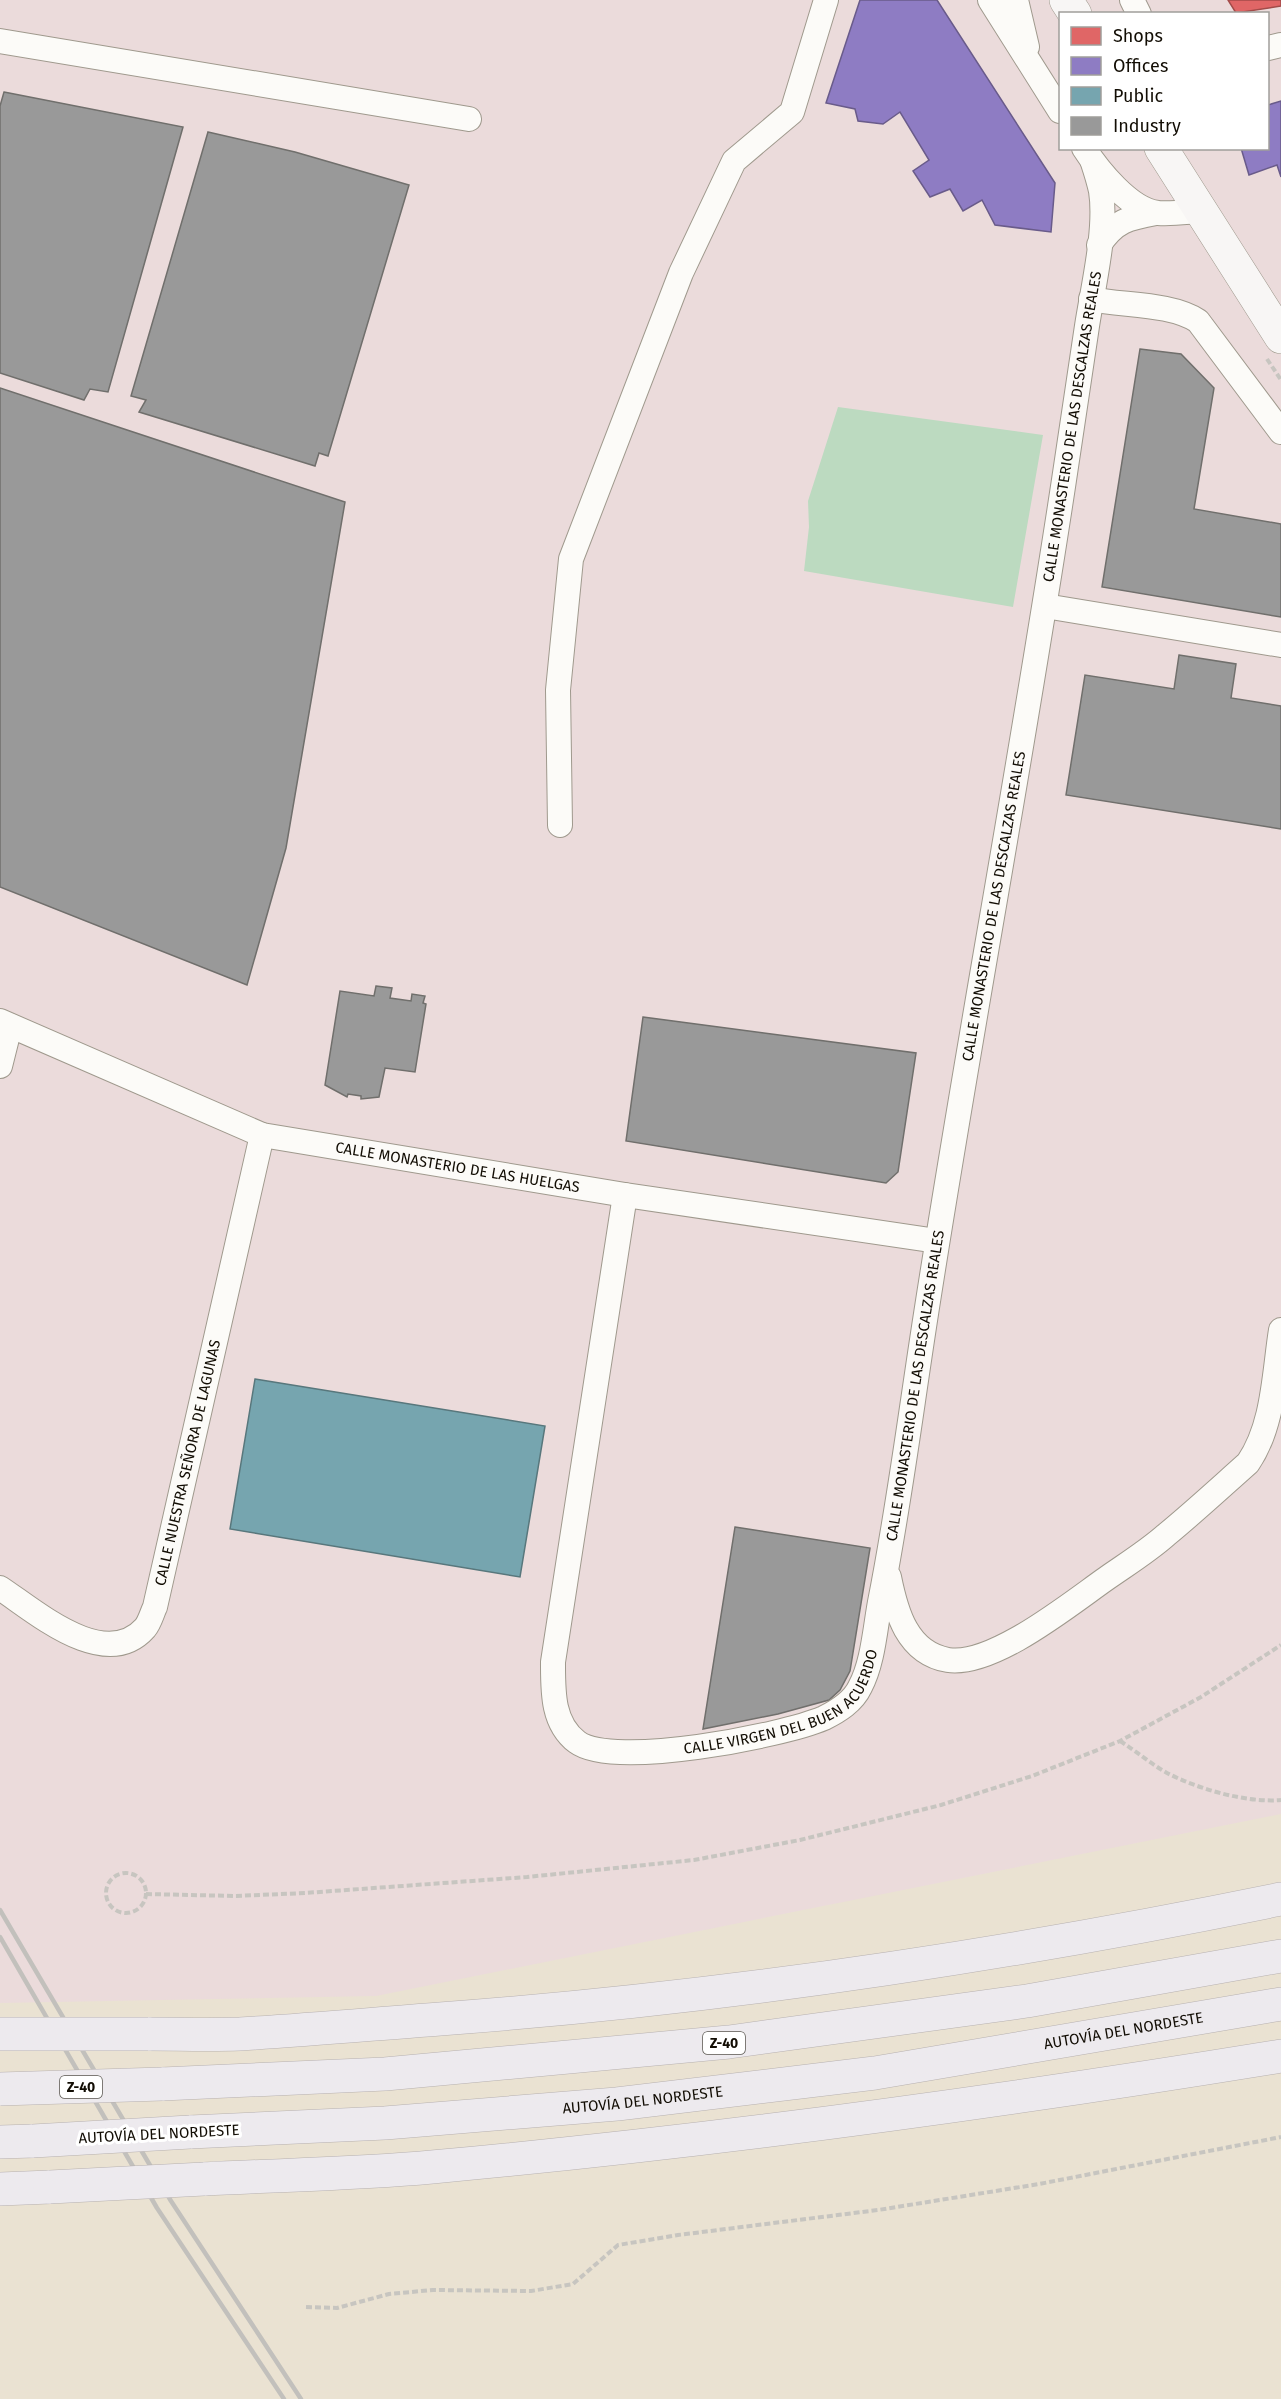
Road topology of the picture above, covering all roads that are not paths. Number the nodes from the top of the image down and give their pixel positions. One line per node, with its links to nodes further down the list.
1 (826, 0): 18 (street)
2 (990, 0): 5 (street)
3 (1016, 0): 5 (street)
4 (0, 41): 7 (street)
5 (1030, 64): 6 (street)
6 (1059, 109)
7 (469, 119)
8 (1162, 150): 10 (main road)
9 (1089, 156): 11 (street); 12 (street, CALLE MONASTERIO DE LAS DESCALZAS REALES)
10 (1200, 210): 11 (street); 14 (main road)
11 (1156, 213): 12 (street)
12 (1099, 245): 13 (street, CALLE MONASTERIO DE LAS DESCALZAS REALES)
13 (1091, 299): 15 (street); 16 (street, CALLE MONASTERIO DE LAS DESCALZAS REALES)
14 (1276, 352)
15 (1281, 432)
16 (1045, 606): 17 (street); 23 (street, CALLE MONASTERIO DE LAS DESCALZAS REALES)
17 (1281, 645)
18 (560, 825)
19 (5, 1024): 20 (street); 21 (street, CALLE MONASTERIO DE LAS HUELGAS)
20 (0, 1066)
21 (262, 1135): 22 (street, CALLE MONASTERIO DE LAS HUELGAS); 26 (street, CALLE NUESTRA SEÑORA DE LAGUNAS)
22 (625, 1195): 23 (street, CALLE MONASTERIO DE LAS HUELGAS); 25 (street, CALLE VIRGEN DEL BUEN ACUERDO)
23 (937, 1241): 25 (street, CALLE MONASTERIO DE LAS DESCALZAS REALES)
24 (1281, 1330): 25 (street)
25 (887, 1567)
26 (0, 1588)
27 (1281, 1899): 30 (highway, bridge)
28 (1281, 1956): 32 (highway, Z-40, bridge)
29 (1281, 2004): 33 (highway, AUTOVÍA DEL NORDESTE, bridge)
30 (0, 2034)
31 (1281, 2056): 34 (highway, bridge)
32 (0, 2089)
33 (0, 2142)
34 (0, 2189)

